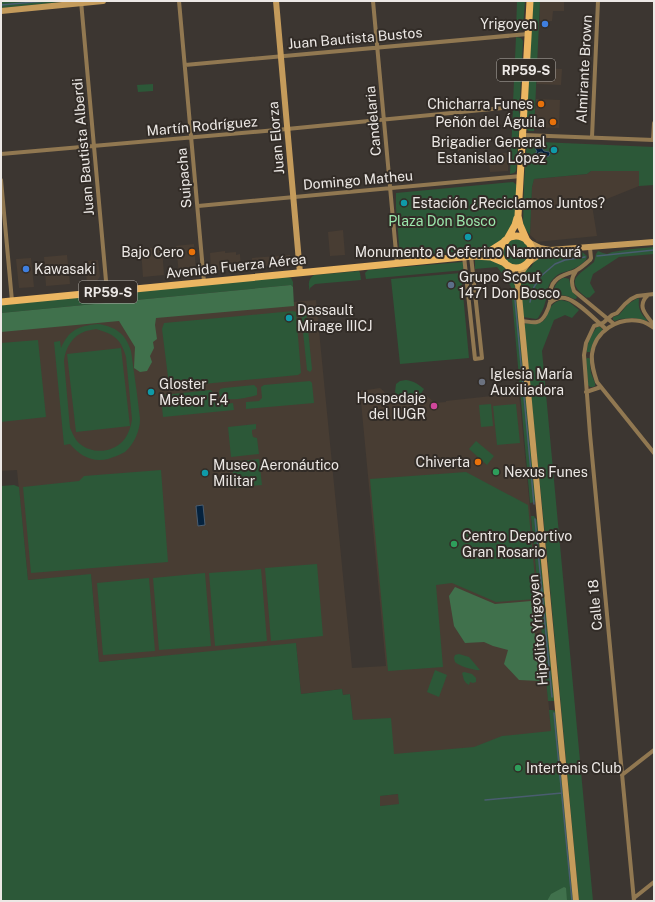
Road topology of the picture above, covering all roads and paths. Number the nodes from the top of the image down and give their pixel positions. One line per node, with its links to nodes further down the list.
1 (103, 1): 7 (main road)
2 (179, 1): 12 (street, Suipacha)
3 (276, 1): 11 (main road, Juan Elorza)
4 (373, 1): 10 (street, Candelaria)
5 (530, 1): 9 (main road, RP59-S)
6 (598, 1): 19 (street, Almirante Brown)
7 (81, 2): 8 (main road); 21 (street, Juan Bautista Alberdi)
8 (1, 11)
9 (528, 34): 10 (street, Juan Bautista Bustos); 13 (main road, RP59-S)
10 (377, 47): 11 (street, Juan Bautista Bustos); 14 (street, Candelaria)
11 (281, 56): 12 (street, Juan Bautista Bustos); 16 (main road, Juan Elorza)
12 (185, 65): 18 (street, Suipacha)
13 (525, 106): 14 (street, Martín Rodríguez); 17 (main road, RP59-S)
14 (384, 120): 16 (street, Martín Rodríguez); 25 (street, Candelaria)
15 (654, 123): 20 (street)
16 (287, 129): 18 (street, Martín Rodríguez); 26 (main road, Juan Elorza)
17 (523, 135): 19 (street); 23 (main road, RP59-S)
18 (192, 138): 21 (street, Martín Rodríguez); 27 (street, Suipacha)
19 (592, 138): 20 (street)
20 (654, 140)
21 (94, 146): 22 (street, Martín Rodríguez); 45 (street, Juan Bautista Alberdi)
22 (1, 154)
23 (521, 176): 25 (street, Domingo Matheu); 28 (main road, RP59-S)
24 (1, 180): 50 (street)
25 (390, 188): 26 (street, Domingo Matheu); 35 (street, Candelaria)
26 (294, 197): 27 (street, Domingo Matheu); 39 (main road, Juan Elorza)
27 (198, 206): 42 (street, Suipacha)
28 (518, 216): 29 (main road, RP59-S); 30 (main road, RP59-S)
29 (505, 241): 30 (main road); 34 (main road, Avenida Fuerza Aérea / RP59-S); 37 (main road)
30 (528, 241): 33 (main road); 36 (main road, RP59-S)
31 (654, 242): 32 (main road)
32 (590, 248): 33 (main road); 38 (street)
33 (550, 250): 36 (main road)
34 (470, 256): 34 (street); 35 (main road, Avenida Fuerza Aérea / RP59-S); 37 (main road, Avenida Fuerza Aérea / RP59-S)
35 (397, 263): 39 (main road, Avenida Fuerza Aérea / RP59-S)
36 (528, 263): 37 (main road, RP59-S); 43 (main road, Hipólito Yrigoyen)
37 (505, 264): 43 (main road, Hipólito Yrigoyen)
38 (576, 271): 40 (street); 41 (street)
39 (300, 273): 42 (main road, Avenida Fuerza Aérea / RP59-S)
40 (563, 275): 41 (street); 44 (street)
41 (571, 281): 48 (street)
42 (204, 282): 45 (main road, Avenida Fuerza Aérea / RP59-S)
43 (518, 285): 55 (main road, Hipólito Yrigoyen)
44 (550, 291): 49 (street); 53 (street)
45 (107, 292): 50 (main road, Avenida Fuerza Aérea / RP59-S)
46 (654, 294): 47 (street, Calle 18)
47 (649, 295): 54 (street, Calle 18); 58 (street)
48 (581, 297): 52 (street); 54 (street)
49 (558, 298): 52 (street); 53 (street)
50 (12, 301): 51 (main road, Avenida Fuerza Aérea / RP59-S)
51 (1, 302)
52 (574, 303): 56 (street)
53 (550, 304): 55 (street)
54 (608, 319): 56 (street, Calle 18); 57 (street)
55 (521, 321): 69 (main road, Hipólito Yrigoyen)
56 (600, 324): 59 (street); 60 (street, Calle 18)
57 (614, 324): 58 (street); 59 (street)
58 (654, 326)
59 (606, 329): 61 (street)
60 (584, 355): 61 (street); 63 (street, Calle 18)
61 (592, 355): 62 (street)
62 (601, 387): 63 (street); 64 (street)
63 (586, 392): 66 (street, Calle 18)
64 (654, 453)
65 (654, 750): 66 (street)
66 (622, 774): 68 (street, Calle 18)
67 (654, 882): 68 (street)
68 (634, 899)
69 (576, 901)

